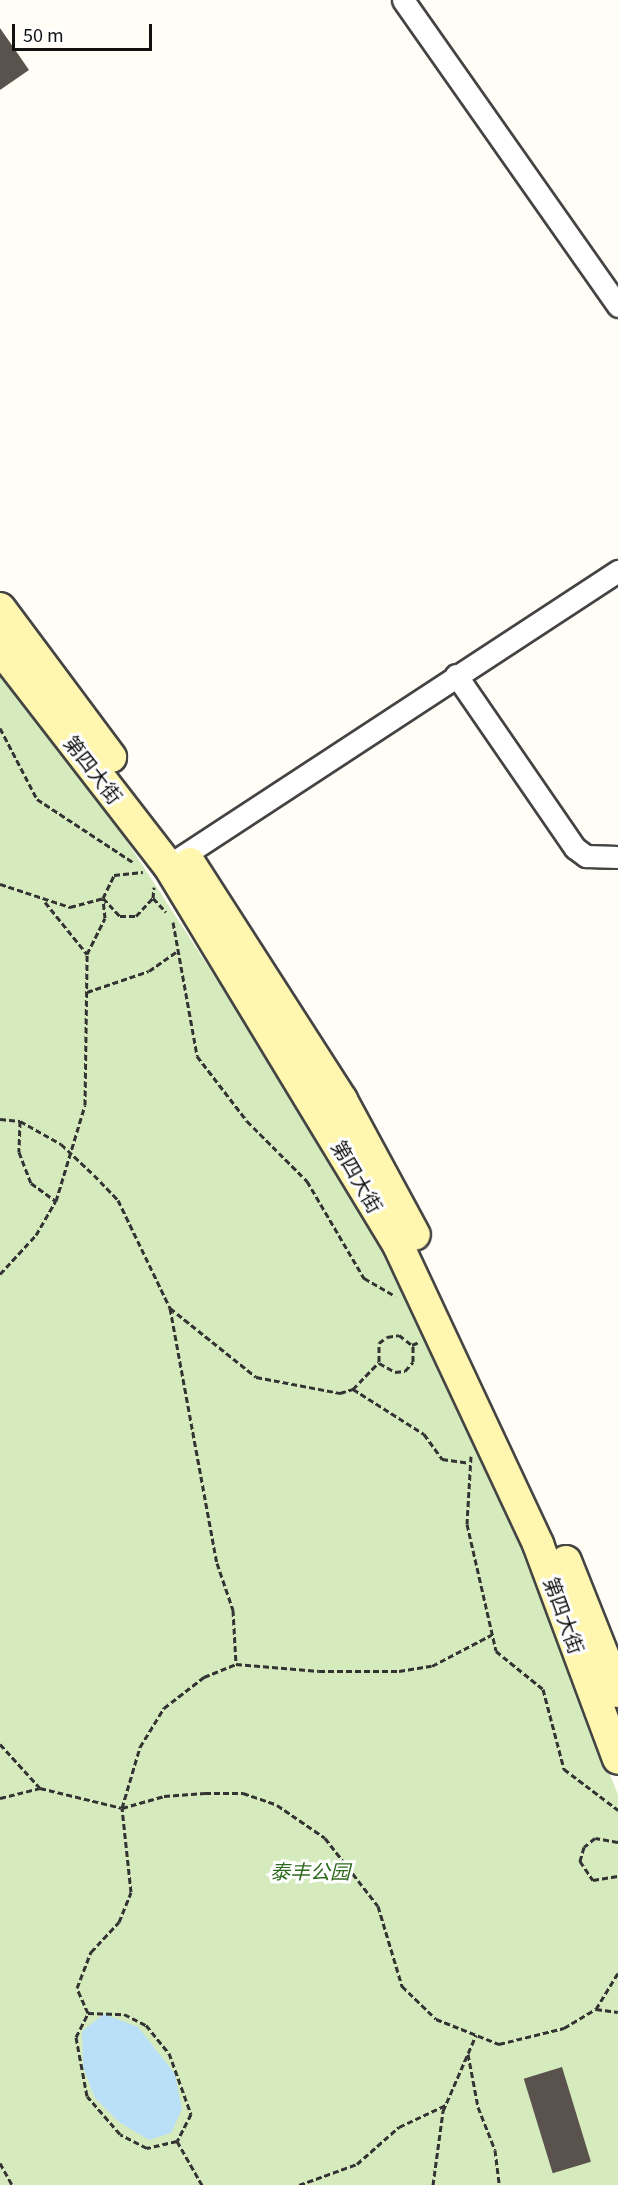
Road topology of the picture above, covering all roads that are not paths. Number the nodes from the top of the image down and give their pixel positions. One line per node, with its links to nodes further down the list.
1 (403, 0): 2 (street)
2 (618, 306)
3 (618, 571): 6 (street)
4 (0, 609): 8 (street, 第四大街)
5 (0, 648): 8 (street, 第四大街)
6 (456, 675): 7 (street); 8 (street)
7 (618, 857)
8 (169, 865): 9 (street, 第四大街); 10 (street, 第四大街)
9 (618, 1692)
10 (618, 1759)

